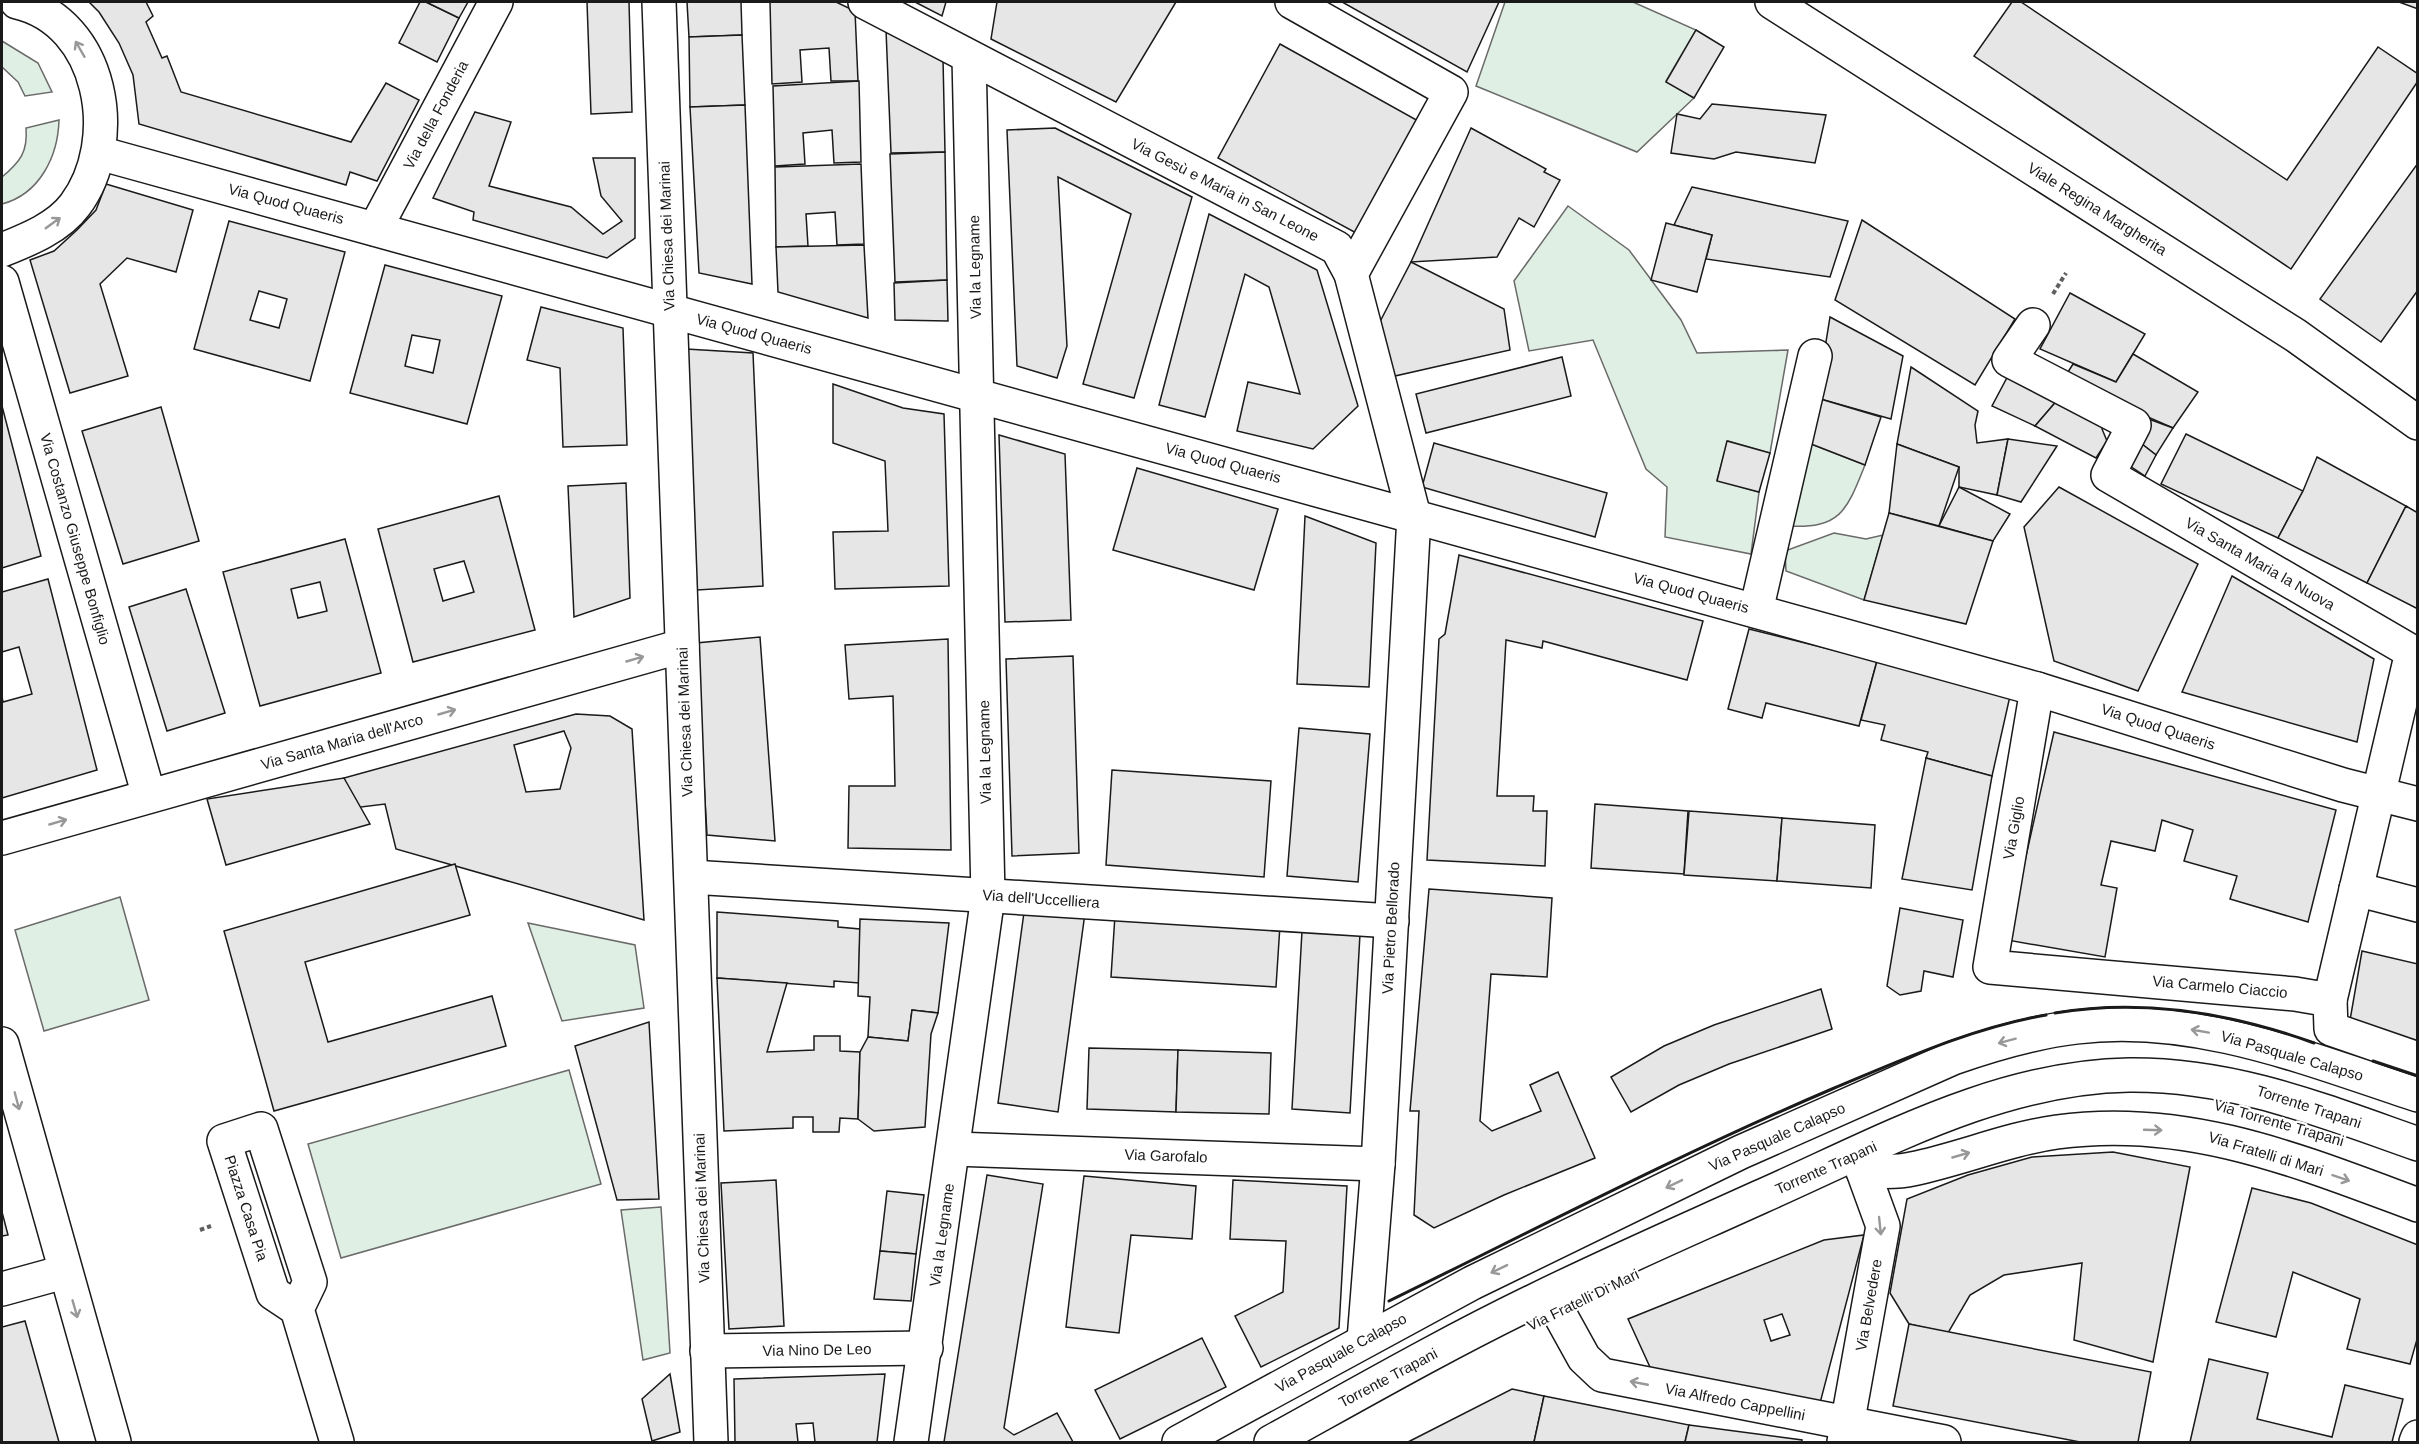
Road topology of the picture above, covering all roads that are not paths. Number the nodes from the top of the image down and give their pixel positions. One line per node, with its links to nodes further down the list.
1 (25, 2): 8 (street, one-way to 1)
2 (496, 2): 9 (street, Via della Fonderia)
3 (659, 2): 13 (street, Via Chiesa dei Marinai)
4 (865, 2): 7 (street, Via Gesù e Maria in San Leone)
5 (1292, 2): 11 (street)
6 (1772, 2): 17 (street, Viale Regina Margherita)
7 (969, 57): 11 (street, Via Gesù e Maria in San Leone); 16 (street, Via la Legname)
8 (99, 153): 9 (street, Via Quod Quaeris); 10 (street, one-way to 8)
9 (375, 229): 13 (street, Via Quod Quaeris)
10 (2, 250)
11 (1351, 274): 18 (street, Via Gesù e Maria in San Leone)
12 (2, 282): 23 (street, Via Costanzo Giuseppe Bonfiglio)
13 (670, 310): 16 (street, Via Quod Quaeris); 20 (street, Via Chiesa dei Marinai)
14 (2033, 325): 22 (street, Via Santa Maria la Nuova)
15 (1815, 356): 19 (street)
16 (978, 396): 18 (street, Via Quod Quaeris); 28 (street, Via la Legname)
17 (2418, 423)
18 (1414, 516): 19 (street, Via Quod Quaeris); 30 (street, Via Pietro Bellorado)
19 (1756, 611): 21 (street, Via Quod Quaeris)
20 (682, 646): 23 (street, Via Santa Maria dell'Arco, one-way to 20); 26 (street, Via Chiesa dei Marinai)
21 (2037, 689): 22 (street, Via Quod Quaeris); 31 (street, Via Giglio)
22 (2379, 795): 24 (street, Via Quod Quaeris); 27 (street)
23 (149, 796): 25 (street, Via Santa Maria dell'Arco, one-way to 23)
24 (2418, 804)
25 (2, 838)
26 (691, 877): 28 (street, Via dell'Uccelliera); 48 (street, Via Chiesa dei Marinai)
27 (2356, 889): 29 (street); 32 (street)
28 (988, 896): 30 (street, Via dell'Uccelliera); 37 (street, Via la Legname)
29 (2418, 905)
30 (1392, 921): 38 (street, Via Pietro Bellorado)
31 (1990, 967): 32 (street, Via Carmelo Ciaccio)
32 (2330, 1000): 34 (street)
33 (2, 1044): 42 (street, one-way to 42)
34 (2418, 1059)
35 (2418, 1095): 46 (street, Via Pasquale Calapso, one-way to 46)
36 (2418, 1144): 56 (street, Torrente Trapani)
37 (954, 1149): 38 (street, Via Garofalo); 47 (street, Via la Legname)
38 (1378, 1164): 46 (street, Via Pietro Bellorado)
39 (2418, 1166): 40 (street, Via Torrente Trapani)
40 (1863, 1171): 41 (street, Via Fratelli di Mari, one-way to 41); 45 (street, Via Fratelli Di Mari); 49 (street, Via Belvedere, one-way to 49)
41 (2418, 1205)
42 (64, 1272): 43 (street); 51 (street, one-way to 51)
43 (2, 1290)
44 (297, 1309): 44 (street, Piazza Casa Pia); 52 (street)
45 (1558, 1311): 49 (street, Via Alfredo Cappellini, one-way to 45); 57 (street, Via Fratelli Di Mari)
46 (1364, 1340): 55 (street, Via Pasquale Calapso)
47 (926, 1348): 48 (street, Via Nino De Leo); 54 (street, Via la Legname)
48 (707, 1352): 53 (street, Via Chiesa dei Marinai)
49 (1846, 1433): 58 (street, Via Alfredo Cappellini)
50 (2418, 1437): 59 (street)
51 (114, 1443)
52 (337, 1443)
53 (711, 1443)
54 (911, 1443)
55 (1179, 1443)
56 (1271, 1443)
57 (1311, 1443)
58 (1944, 1443)
59 (2416, 1443)

